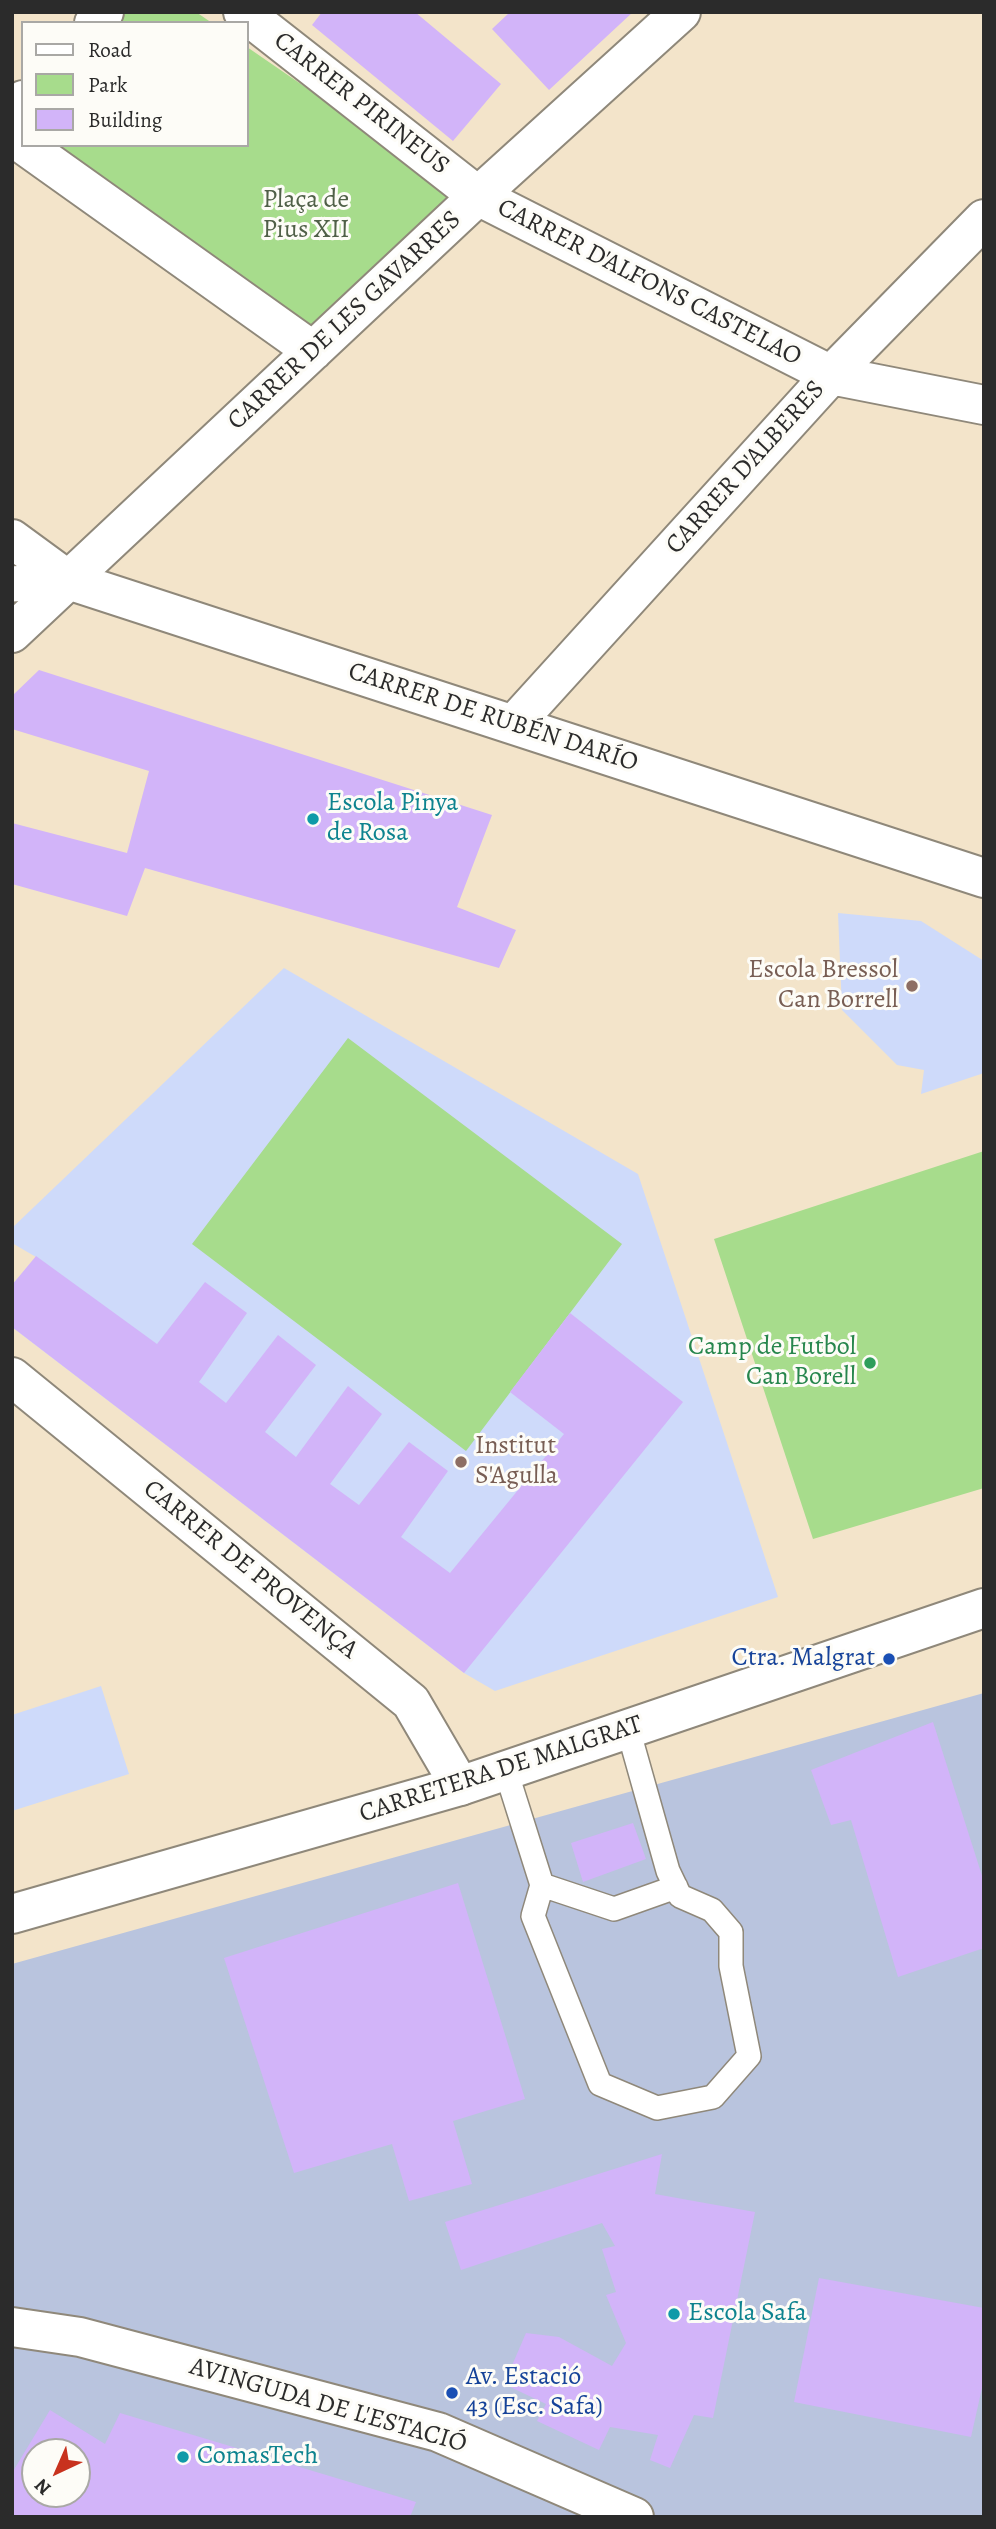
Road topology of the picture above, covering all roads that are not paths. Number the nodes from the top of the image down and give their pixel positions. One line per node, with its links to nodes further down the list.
1 (243, 12): 4 (street, CARRER PIRINEUS)
2 (681, 12): 4 (street, CARRER DE LES GAVARRES)
3 (26, 147): 6 (street)
4 (478, 196): 6 (street, CARRER DE LES GAVARRES); 7 (street, CARRER D'ALFONS CASTELAO)
5 (984, 219): 7 (street, CARRER D'ALBERES)
6 (313, 351): 10 (street, CARRER DE LES GAVARRES)
7 (831, 375): 8 (street, CARRER D'ALFONS CASTELAO); 13 (street, CARRER D'ALBERES)
8 (984, 405)
9 (12, 539): 10 (street, CARRER DE RUBÉN DARÍO)
10 (68, 580): 11 (street); 12 (street, CARRER DE LES GAVARRES); 13 (street, CARRER DE RUBÉN DARÍO)
11 (12, 584)
12 (12, 633)
13 (514, 724): 14 (street, CARRER DE RUBÉN DARÍO)
14 (984, 878)
15 (12, 1377): 19 (street, CARRER DE PROVENÇA)
16 (984, 1608): 17 (street, CARRETERA DE MALGRAT)
17 (628, 1730): 18 (street, CARRETERA DE MALGRAT); 21 (lane)
18 (506, 1771): 19 (street, CARRETERA DE MALGRAT); 20 (lane)
19 (460, 1787): 22 (street, CARRETERA DE MALGRAT)
20 (542, 1885): 21 (lane); 21 (lane)
21 (676, 1887)
22 (12, 1914)
23 (12, 2327): 24 (street, AVINGUDA DE L'ESTACIÓ)
24 (634, 2517)

